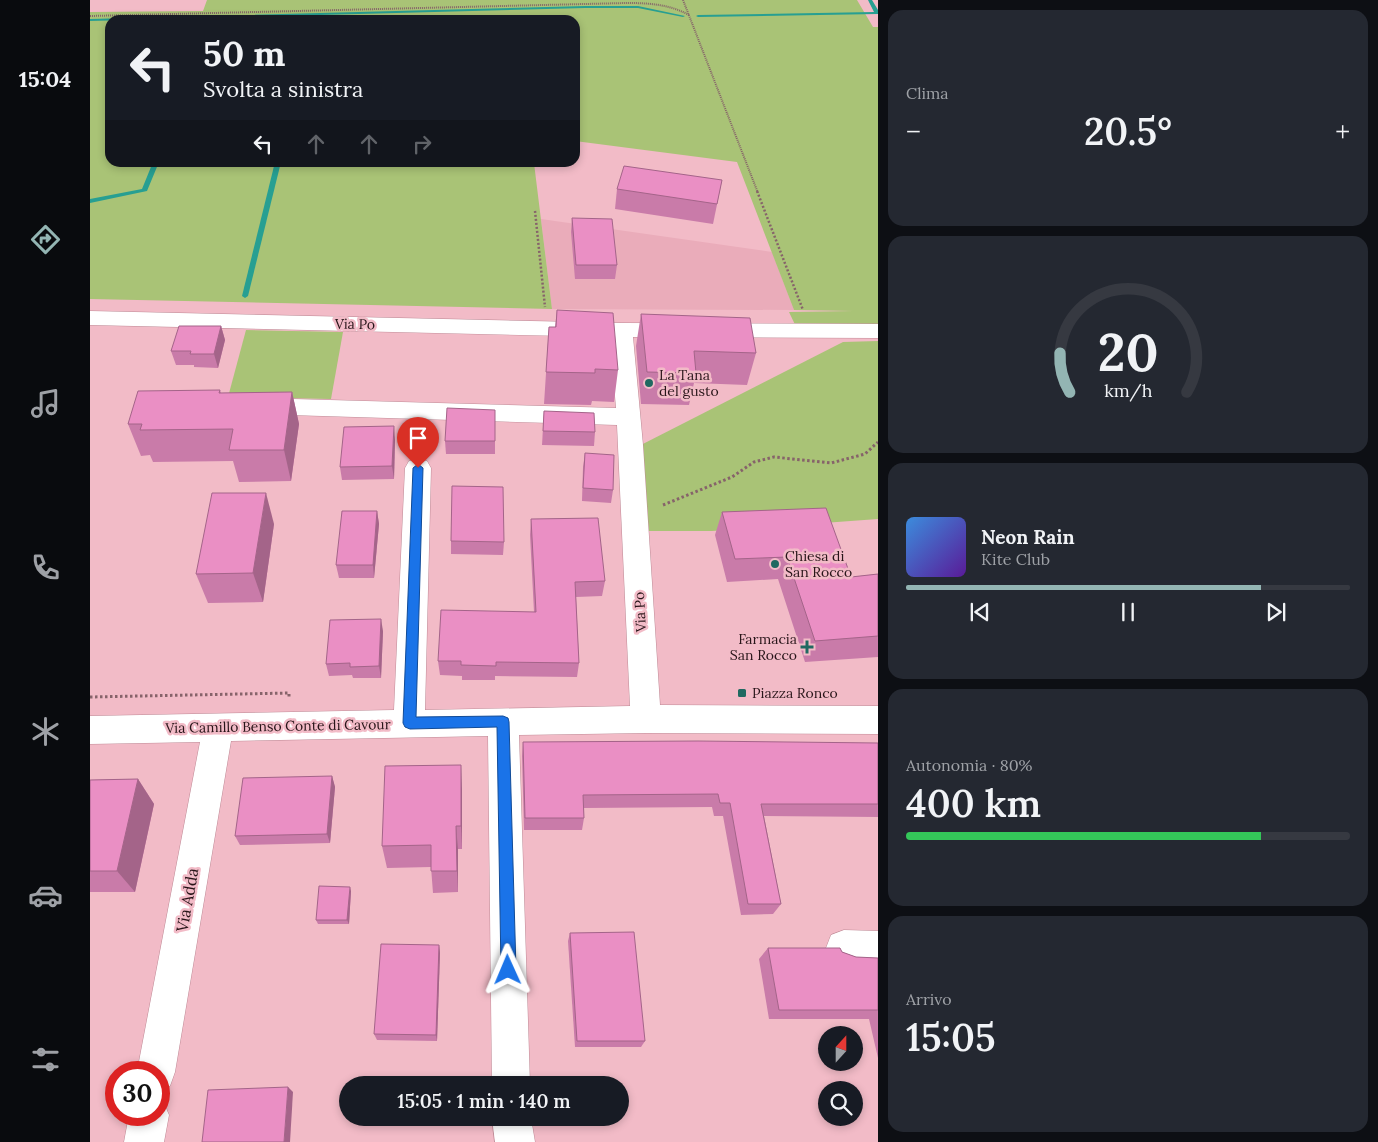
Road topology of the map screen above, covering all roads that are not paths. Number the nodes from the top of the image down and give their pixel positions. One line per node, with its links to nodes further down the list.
1 (90, 318): 2 (street, Via Po)
2 (621, 330): 3 (street, Via Po); 5 (street, Via Po)
3 (878, 331)
4 (232, 406): 5 (street)
5 (628, 417): 7 (street, Via Po)
6 (418, 468): 10 (street)
7 (646, 718): 8 (street); 9 (street, Via Camillo Benso Conte di Cavour)
8 (878, 720)
9 (503, 722): 10 (street, Via Camillo Benso Conte di Cavour); 16 (street)
10 (410, 723): 11 (street, Via Camillo Benso Conte di Cavour)
11 (218, 728): 12 (street, Via Camillo Benso Conte di Cavour); 15 (street, Via Adda)
12 (90, 730)
13 (844, 948): 14 (street)
14 (878, 949)
15 (158, 1061)
16 (511, 1076)
17 (147, 1126): 19 (street)
18 (513, 1126): 20 (street)
19 (144, 1142)
20 (515, 1142)

